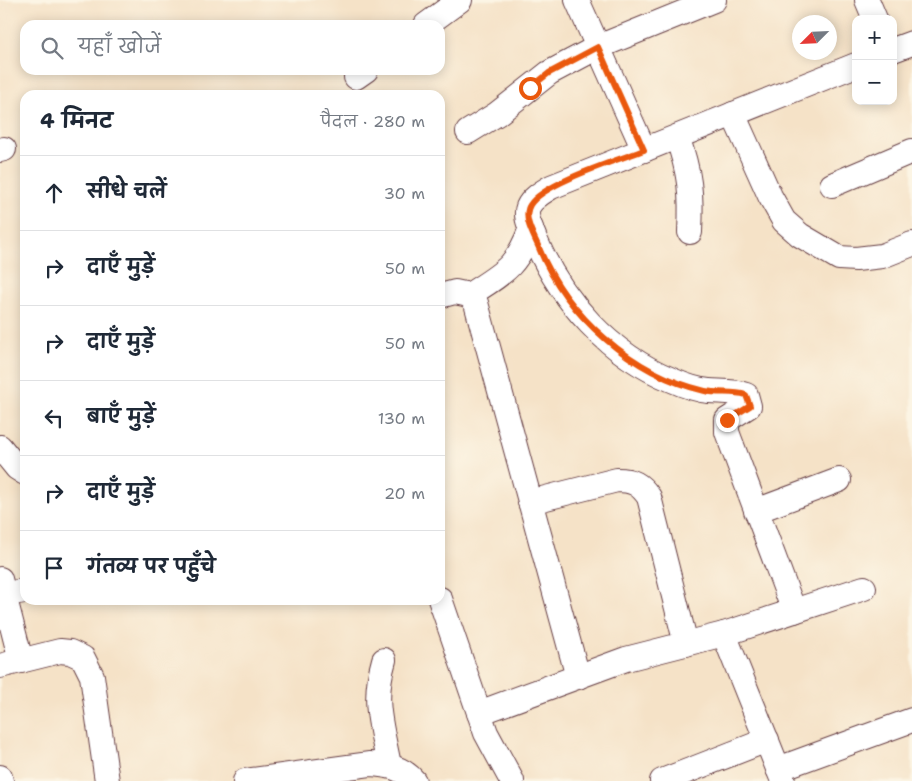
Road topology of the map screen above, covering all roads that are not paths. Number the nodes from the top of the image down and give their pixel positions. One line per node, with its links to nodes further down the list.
1 (460, 0): 6 (street)
2 (577, 0): 8 (street)
3 (714, 0): 8 (street)
4 (867, 0): 5 (street)
5 (873, 15)
6 (433, 20)
7 (912, 42): 9 (street)
8 (598, 47): 12 (street); 14 (street)
9 (897, 48)
10 (852, 67): 11 (street)
11 (733, 114): 13 (street); 19 (street)
12 (468, 132)
13 (677, 136): 14 (street); 18 (street)
14 (644, 150): 17 (street)
15 (912, 152): 16 (street)
16 (832, 185)
17 (531, 228): 21 (street); 26 (street)
18 (690, 232)
19 (912, 244)
20 (445, 295): 21 (street)
21 (469, 295): 25 (street)
22 (0, 446): 23 (street)
23 (20, 470)
24 (839, 480): 26 (street)
25 (530, 502): 32 (street); 35 (street)
26 (756, 511): 30 (street)
27 (10, 588): 34 (street)
28 (864, 588): 30 (street)
29 (442, 605): 36 (street)
30 (794, 611): 31 (street)
31 (724, 634): 32 (street); 38 (street)
32 (686, 644): 35 (street)
33 (384, 660): 39 (street)
34 (10, 663): 44 (street)
35 (578, 677): 36 (street)
36 (479, 713): 47 (street)
37 (912, 720): 40 (street)
38 (766, 740): 40 (street); 48 (street)
39 (377, 770): 42 (street); 46 (street)
40 (780, 775)
41 (0, 776): 43 (street)
42 (268, 779): 45 (street)
43 (2, 781)
44 (107, 781)
45 (245, 781)
46 (414, 781)
47 (512, 781)
48 (662, 781)

